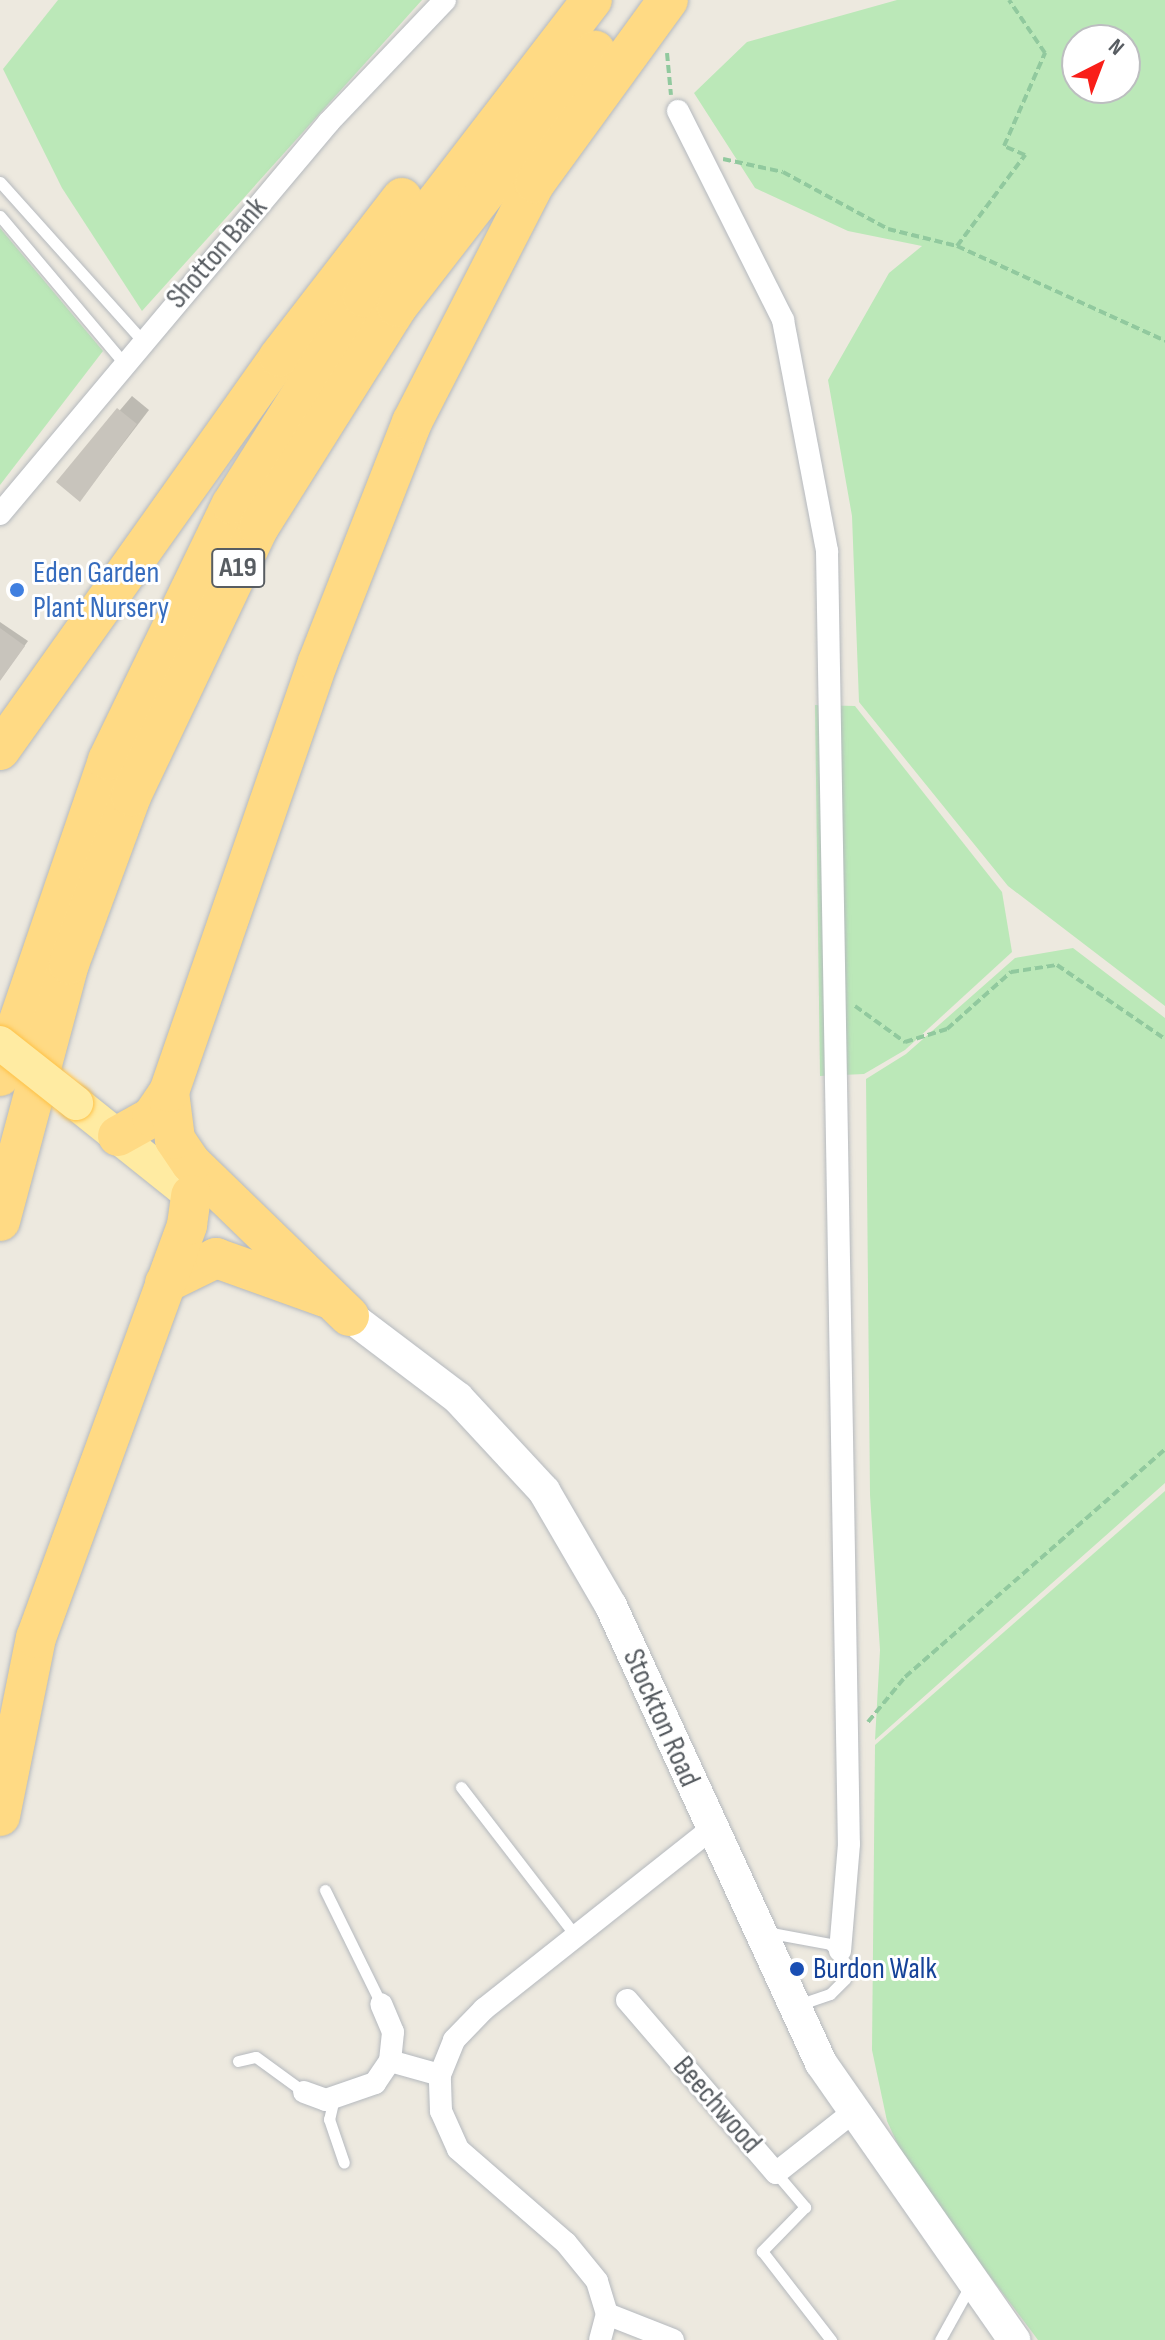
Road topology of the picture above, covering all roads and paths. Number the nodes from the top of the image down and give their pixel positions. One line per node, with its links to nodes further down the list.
1 (445, 0): 13 (street, Shotton Bank)
2 (570, 0): 17 (highway)
3 (592, 0): 21 (highway, A19)
4 (640, 0): 25 (highway, A19)
5 (668, 0): 22 (highway)
6 (1009, 0): 12 (path)
7 (668, 45): 8 (path)
8 (678, 111): 9 (street)
9 (708, 160): 12 (path); 18 (street)
10 (0, 182): 13 (lane)
11 (0, 216): 15 (lane)
12 (957, 246): 14 (path)
13 (142, 340): 15 (street, Shotton Bank)
14 (1165, 341)
15 (123, 362): 16 (street, Shotton Bank)
16 (0, 514)
17 (0, 750)
18 (834, 980): 19 (path); 29 (street)
19 (1165, 1039)
20 (0, 1043): 23 (main road, bridge)
21 (0, 1076)
22 (169, 1092): 23 (highway); 27 (highway)
23 (118, 1136): 24 (main road)
24 (191, 1195): 26 (highway); 27 (main road, Stockton Road)
25 (0, 1221)
26 (165, 1283): 27 (highway); 31 (highway)
27 (337, 1306): 32 (main road, Stockton Road)
28 (1165, 1449): 29 (path)
29 (847, 1749): 36 (street)
30 (461, 1787): 35 (lane)
31 (0, 1816)
32 (710, 1830): 34 (main road, Stockton Road); 35 (street)
33 (325, 1890): 38 (lane)
34 (758, 1931): 36 (lane); 39 (main road, Stockton Road)
35 (575, 1935): 42 (street)
36 (840, 1951): 39 (lane)
37 (627, 2000): 47 (street, Beechwood)
38 (381, 2004): 41 (street)
39 (793, 2006): 45 (main road, Stockton Road)
40 (238, 2061): 43 (lane)
41 (390, 2061): 42 (street); 44 (street)
42 (440, 2075): 49 (street)
43 (304, 2092): 44 (street)
44 (334, 2098): 46 (lane)
45 (852, 2113): 47 (street, Beechwood); 48 (main road, Stockton Road)
46 (344, 2163)
47 (776, 2173): 52 (lane)
48 (972, 2283): 53 (lane); 54 (main road, Stockton Road)
49 (607, 2314): 50 (street); 51 (street)
50 (600, 2340)
51 (673, 2340)
52 (831, 2340)
53 (940, 2340)
54 (1014, 2340)

